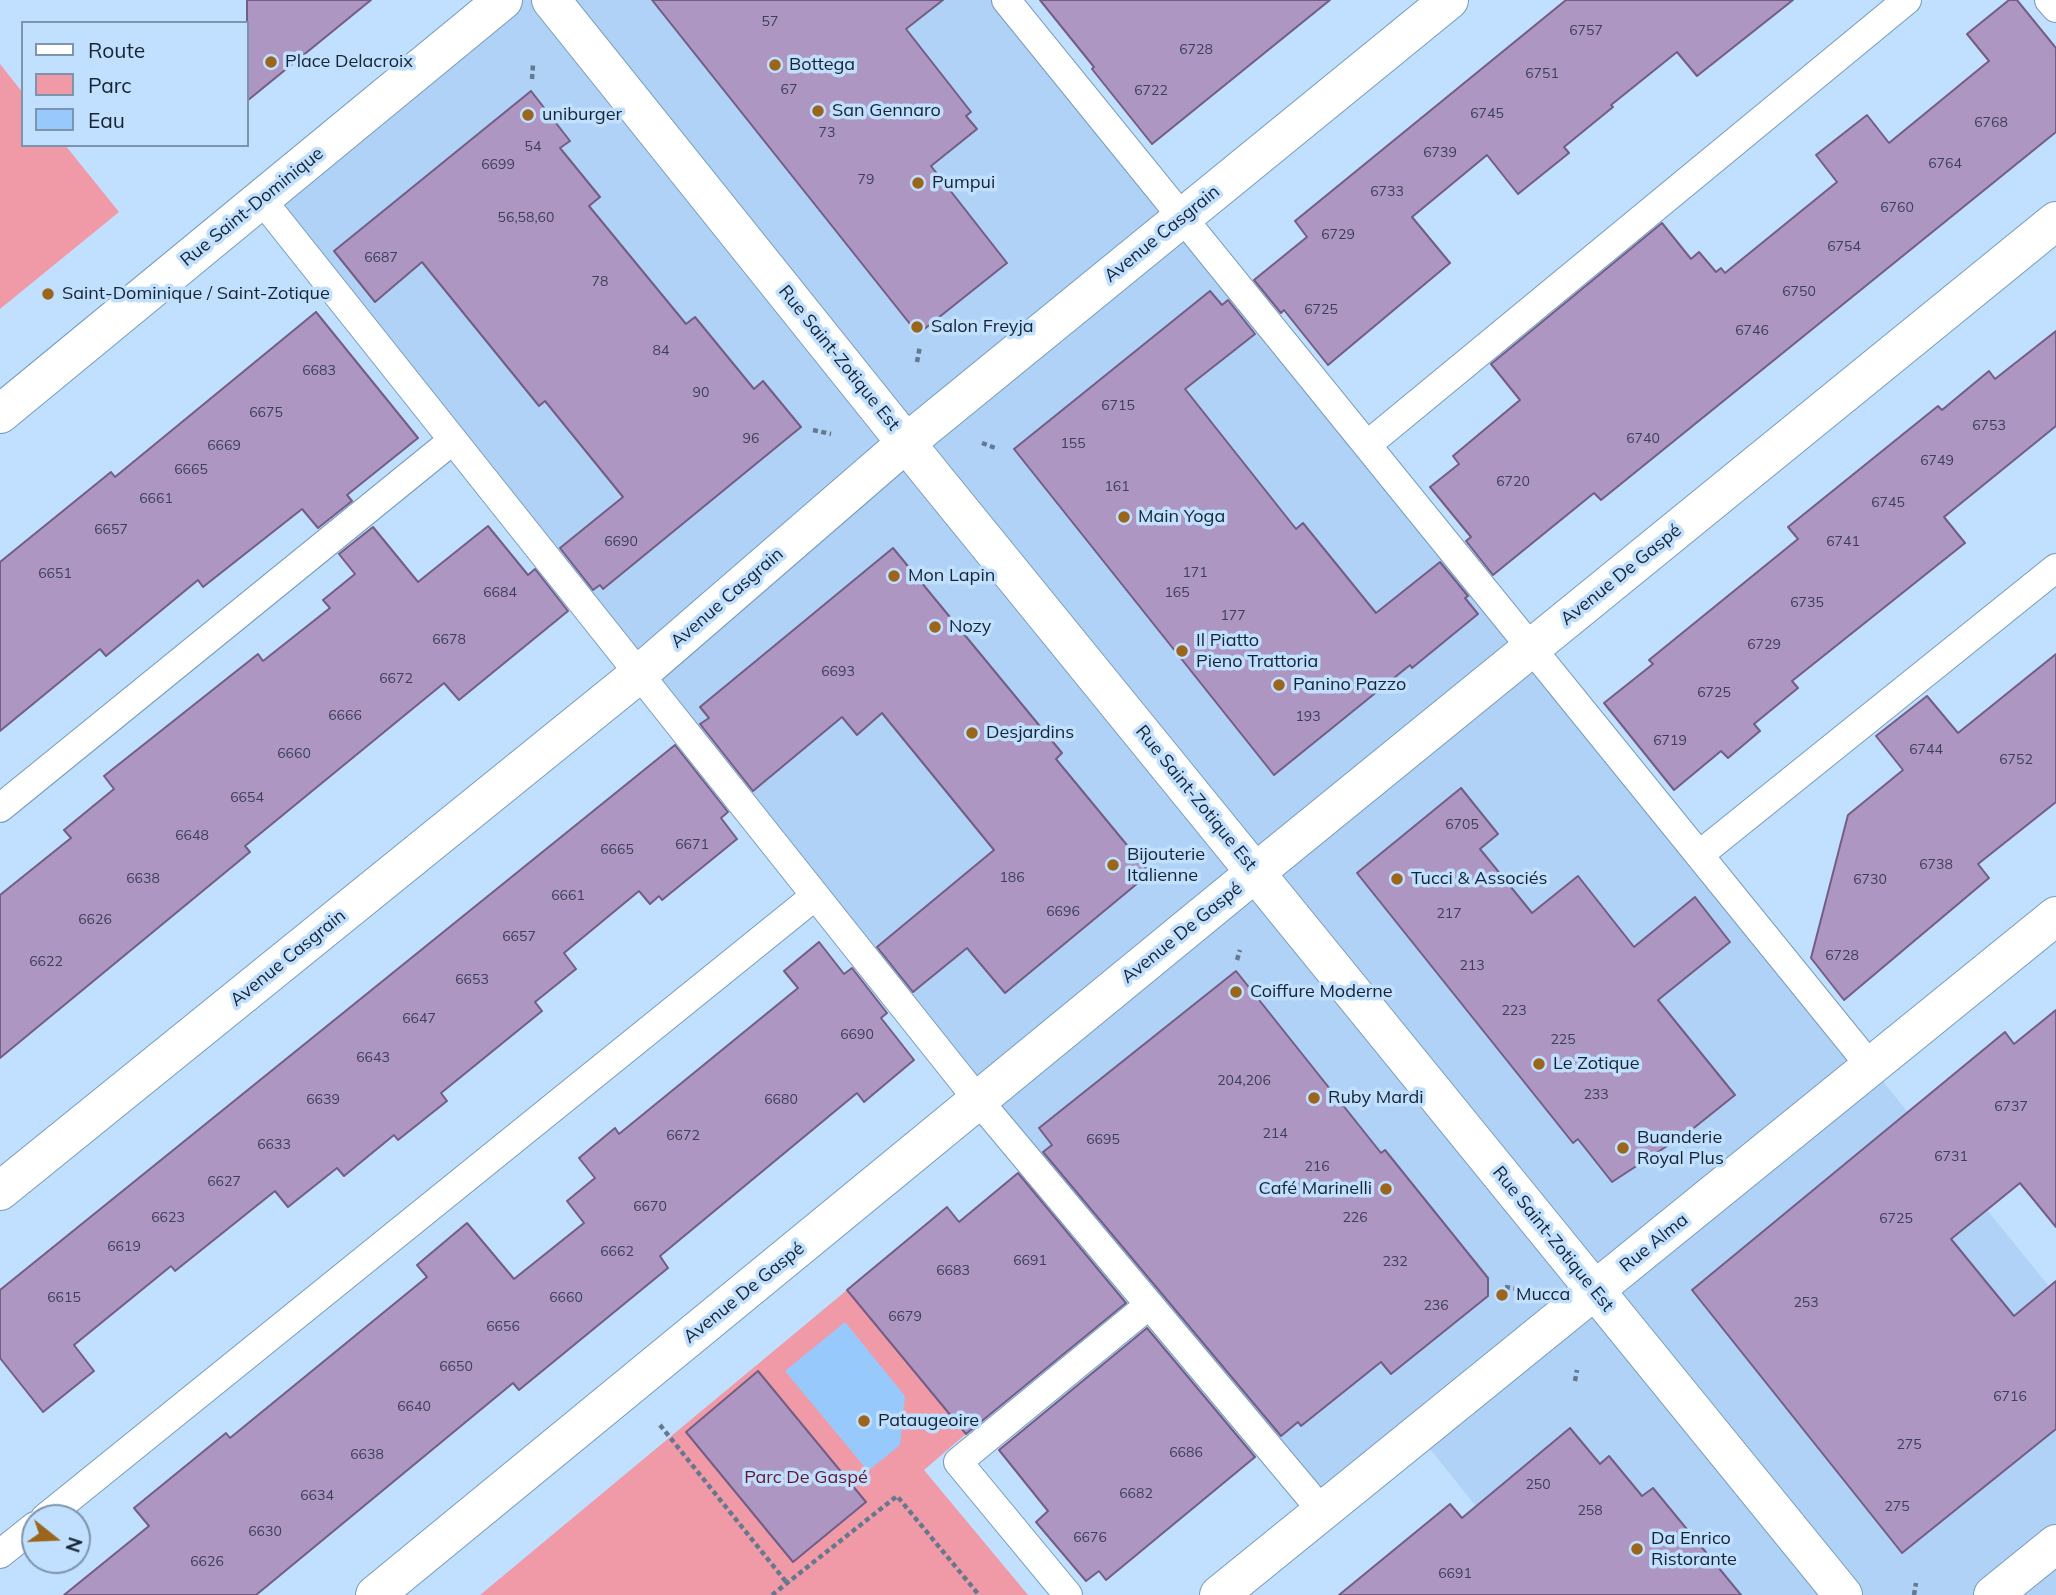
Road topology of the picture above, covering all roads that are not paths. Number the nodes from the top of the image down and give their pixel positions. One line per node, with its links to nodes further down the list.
1 (503, 0): 8 (street, Rue Saint-Dominique)
2 (551, 0): 13 (street, Rue Saint-Zotique Est)
3 (1006, 0): 9 (lane)
4 (1449, 0): 9 (street, Avenue Casgrain)
5 (1907, 0): 14 (lane)
6 (2049, 0): 7 (lane)
7 (2056, 8)
8 (262, 200): 11 (street, Rue Saint-Dominique); 12 (lane)
9 (1183, 217): 13 (street, Avenue Casgrain); 14 (lane)
10 (2056, 221): 16 (street, Avenue De Gaspé)
11 (0, 414)
12 (453, 440): 17 (lane); 18 (lane)
13 (906, 443): 17 (street, Avenue Casgrain); 20 (street, Rue Saint-Zotique Est)
14 (1367, 445): 16 (lane)
15 (2056, 568): 19 (lane)
16 (1532, 647): 19 (lane); 20 (street, Avenue De Gaspé)
17 (639, 674): 21 (lane); 25 (street, Avenue Casgrain)
18 (0, 808)
19 (1699, 855): 23 (lane)
20 (1256, 872): 24 (street, Avenue De Gaspé); 26 (street, Rue Saint-Zotique Est)
21 (815, 896): 24 (lane); 28 (lane)
22 (2056, 916): 23 (street, Rue Alma)
23 (1871, 1067): 26 (street, Rue Alma)
24 (978, 1100): 27 (lane); 33 (street, Avenue De Gaspé)
25 (0, 1191)
26 (1595, 1291): 29 (street, Rue Alma); 36 (street, Rue Saint-Zotique Est)
27 (1149, 1305): 29 (lane); 34 (lane)
28 (61, 1504)
29 (1322, 1511): 35 (street, Rue Alma)
30 (21, 1537): 32 (lane)
31 (2056, 1544): 37 (street)
32 (0, 1554)
33 (382, 1593)
34 (1068, 1595)
35 (1219, 1595)
36 (1843, 1595)
37 (1993, 1595)

